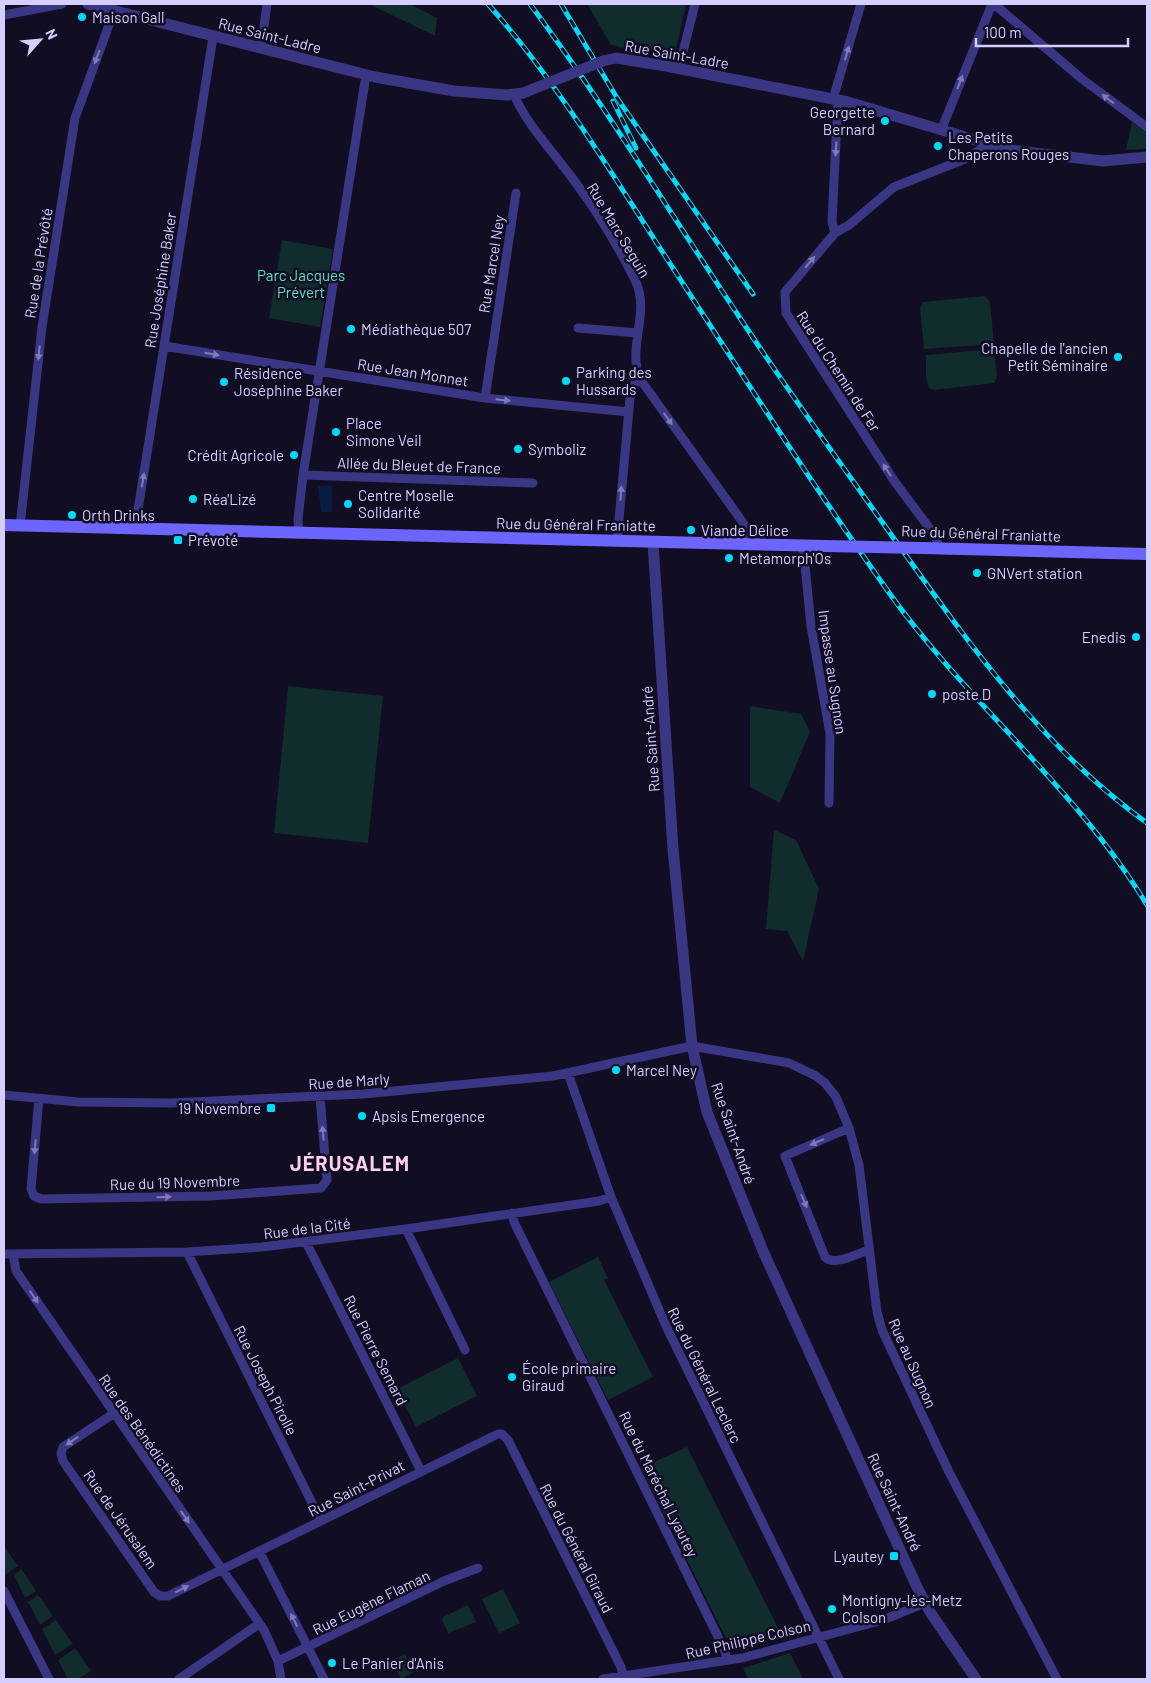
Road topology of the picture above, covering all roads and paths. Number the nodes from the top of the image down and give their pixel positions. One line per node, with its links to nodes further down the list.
1 (62, 4): 8 (street)
2 (88, 4): 7 (street, Rue Saint-Ladre)
3 (267, 4): 10 (street)
4 (695, 4): 11 (street)
5 (861, 4): 14 (street, one-way to 5)
6 (993, 4): 15 (street, one-way to 6); 16 (street, one-way to 6)
7 (112, 7): 9 (street, Rue Saint-Ladre); 31 (street, Rue de la Prévôté, one-way to 31)
8 (4, 15)
9 (213, 37): 10 (street, Rue Saint-Ladre); 23 (street, Rue Joséphine Baker)
10 (261, 48): 12 (street, Rue Saint-Ladre)
11 (680, 68): 13 (street, Rue Saint-Ladre, bridge); 14 (street, Rue Saint-Ladre)
12 (366, 75): 13 (street, Rue Saint-Ladre); 24 (street)
13 (519, 94): 22 (street, Rue Marc Seguin)
14 (836, 100): 16 (street, Rue Saint-Ladre); 20 (street, one-way to 20)
15 (1147, 127)
16 (942, 128): 17 (street, Rue Saint-Ladre)
17 (984, 144): 18 (street, Rue Saint-Ladre); 20 (street, Rue du Chemin de Fer)
18 (1147, 157)
19 (516, 193): 26 (street, Rue Marcel Ney)
20 (835, 233): 38 (street, Rue du Chemin de Fer, one-way to 20)
21 (578, 328): 22 (street)
22 (638, 333): 25 (street, Rue Marc Seguin)
23 (164, 346): 24 (street, Rue Jean Monnet, one-way to 24); 32 (street, Rue Joséphine Baker, one-way to 23)
24 (320, 371): 26 (street, Rue Jean Monnet); 28 (street)
25 (640, 379): 27 (street); 36 (street, Rue Marc Seguin, one-way to 36)
26 (485, 398): 27 (street, Rue Jean Monnet, one-way to 27)
27 (629, 412): 34 (street, one-way to 27)
28 (303, 475): 29 (street, Allée du Bleuet de France); 33 (street)
29 (533, 484)
30 (4, 525): 31 (main road, Rue du Général Franiatte)
31 (20, 526): 32 (main road, Rue du Général Franiatte)
32 (135, 529): 33 (main road, Rue du Général Franiatte)
33 (299, 534): 34 (main road, Rue du Général Franiatte)
34 (617, 542): 35 (main road, Rue du Général Franiatte)
35 (652, 543): 36 (main road, Rue du Général Franiatte); 41 (street, Rue Saint-André)
36 (747, 544): 37 (main road, Rue du Général Franiatte)
37 (803, 546): 38 (main road, Rue du Général Franiatte, bridge); 40 (street, Impasse au Sugnon)
38 (939, 548): 39 (main road, Rue du Général Franiatte)
39 (1147, 554)
40 (829, 803)
41 (692, 1046): 42 (street, Rue de Marly); 46 (street, Rue au Sugnon); 63 (street, Rue Saint-André)
42 (568, 1073): 44 (street, Rue de Marly); 47 (street, Rue du Général Leclerc)
43 (4, 1095): 45 (street, Rue de Marly)
44 (320, 1096): 45 (street, Rue de Marly); 45 (street, Rue du 19 Novembre, one-way to 44)
45 (39, 1098)
46 (849, 1128): 51 (street, Rue au Sugnon); 51 (street, one-way to 51)
47 (611, 1197): 48 (street, Rue de la Cité); 65 (street, Rue du Général Leclerc)
48 (512, 1213): 49 (street, Rue de la Cité); 67 (street, Rue du Maréchal Lyautey)
49 (406, 1229): 50 (street, Rue de la Cité); 54 (street)
50 (306, 1242): 52 (street, Rue de la Cité); 57 (street, Rue Pierre Semard)
51 (869, 1250): 77 (street, Rue au Sugnon)
52 (187, 1252): 53 (street, Rue de la Cité); 58 (street, Rue Joseph Pirolle)
53 (8, 1254): 55 (street, Rue des Bénédictines, one-way to 55)
54 (465, 1350)
55 (112, 1414): 61 (street, Rue des Bénédictines, one-way to 61); 61 (street, Rue de Jérusalem, one-way to 61)
56 (502, 1434): 57 (street, Rue Saint-Privat); 69 (street, Rue du Général Giraud)
57 (420, 1471): 58 (street, Rue Saint-Privat)
58 (321, 1521): 59 (street, Rue Saint-Privat)
59 (259, 1552): 61 (street, Rue Saint-Privat); 66 (street, one-way to 59)
60 (478, 1568): 66 (street, Rue Eugène Flaman)
61 (222, 1570): 64 (street, Rue des Bénédictines)
62 (4, 1591): 70 (street)
63 (925, 1603): 65 (street, Rue Philippe Colson); 76 (street, Rue Saint-André)
64 (259, 1624): 68 (street, Rue des Bénédictines); 71 (street)
65 (817, 1637): 67 (street, Rue Philippe Colson); 75 (street, Rue du Général Leclerc)
66 (308, 1648): 68 (street, Rue Eugène Flaman); 73 (street)
67 (728, 1660): 69 (street, Rue Philippe Colson)
68 (278, 1661): 72 (street, Rue des Bénédictines)
69 (623, 1676): 74 (street, Rue Philippe Colson)
70 (49, 1679)
71 (179, 1679)
72 (281, 1679)
73 (324, 1679)
74 (603, 1679)
75 (838, 1679)
76 (976, 1679)
77 (1057, 1679)

